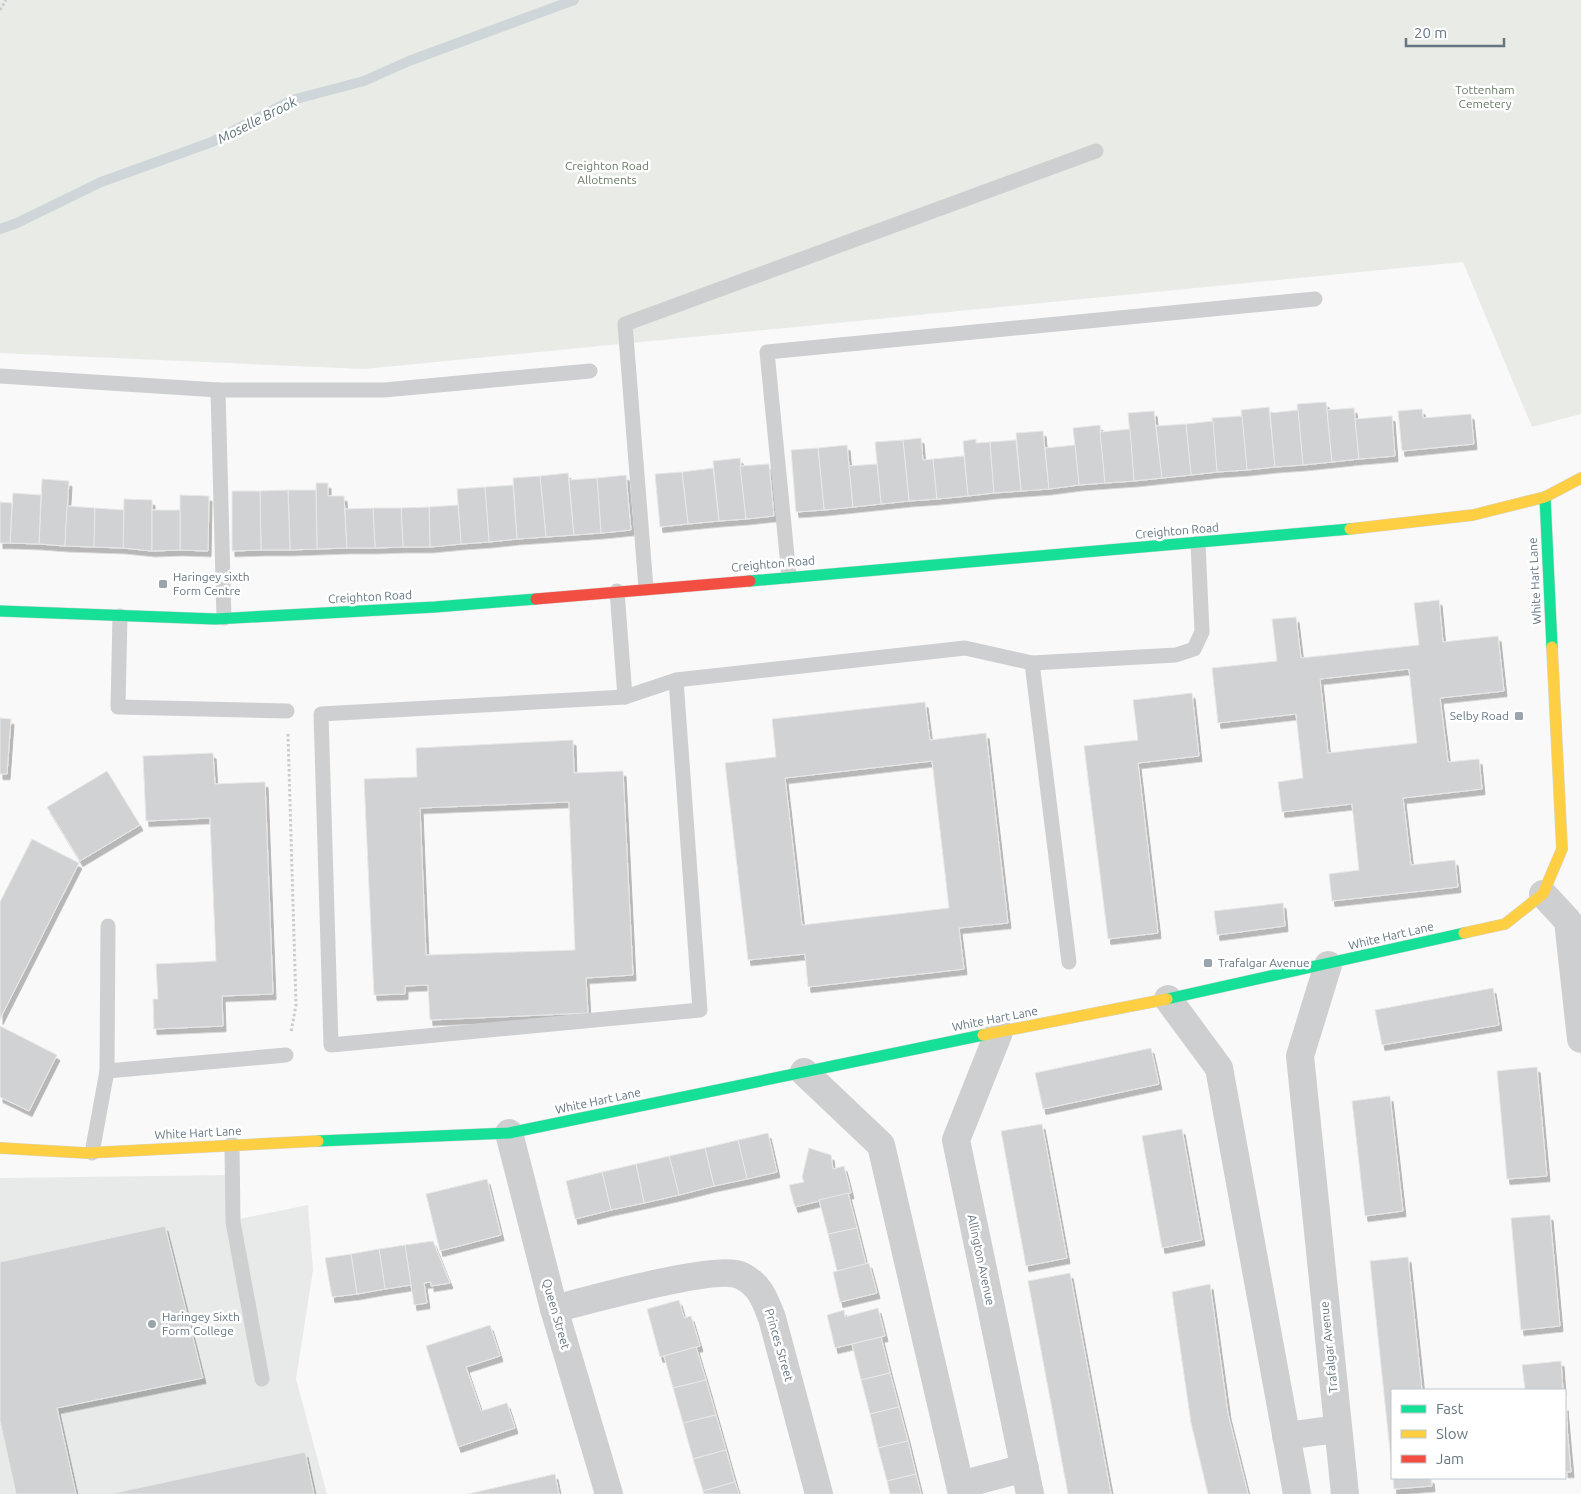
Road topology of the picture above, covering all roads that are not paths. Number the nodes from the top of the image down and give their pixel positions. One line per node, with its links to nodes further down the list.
1 (1096, 151): 10 (lane)
2 (1315, 299): 9 (lane)
3 (590, 371): 5 (lane)
4 (0, 376): 5 (lane)
5 (218, 390): 14 (lane)
6 (1581, 478): 7 (street)
7 (1545, 497): 8 (street, Creighton Road); 19 (street, White Hart Lane)
8 (1198, 543): 9 (street, Creighton Road); 15 (lane)
9 (790, 576): 10 (street, Creighton Road)
10 (646, 588): 11 (street, Creighton Road)
11 (618, 591): 14 (street, Creighton Road); 17 (lane)
12 (0, 611): 13 (street, Creighton Road)
13 (120, 616): 14 (street, Creighton Road); 18 (lane)
14 (224, 618)
15 (1032, 663): 16 (lane); 21 (lane)
16 (676, 680): 17 (lane); 17 (lane)
17 (625, 697)
18 (287, 711)
19 (1543, 894): 22 (street, White Hart Lane); 25 (street)
20 (108, 926): 27 (lane)
21 (1069, 962)
22 (1328, 965): 23 (street, White Hart Lane); 35 (street, Trafalgar Avenue)
23 (1168, 999): 24 (street, White Hart Lane); 36 (street)
24 (999, 1032): 28 (street, White Hart Lane); 37 (street, Allington Avenue)
25 (1581, 1039)
26 (286, 1055): 27 (lane)
27 (107, 1071): 32 (lane)
28 (804, 1072): 29 (street, White Hart Lane); 38 (street)
29 (509, 1133): 30 (street, White Hart Lane); 33 (street, Queen Street)
30 (232, 1144): 32 (street, White Hart Lane); 34 (lane)
31 (0, 1148): 32 (street, White Hart Lane)
32 (92, 1153)
33 (554, 1309): 39 (street, Queen Street); 40 (street, Princes Street)
34 (262, 1379)
35 (1337, 1429): 36 (street); 43 (street, Trafalgar Avenue)
36 (1286, 1436): 42 (street)
37 (1025, 1468): 38 (street); 41 (street, Allington Avenue)
38 (961, 1490)
39 (609, 1494)
40 (819, 1494)
41 (1030, 1494)
42 (1297, 1494)
43 (1345, 1494)

